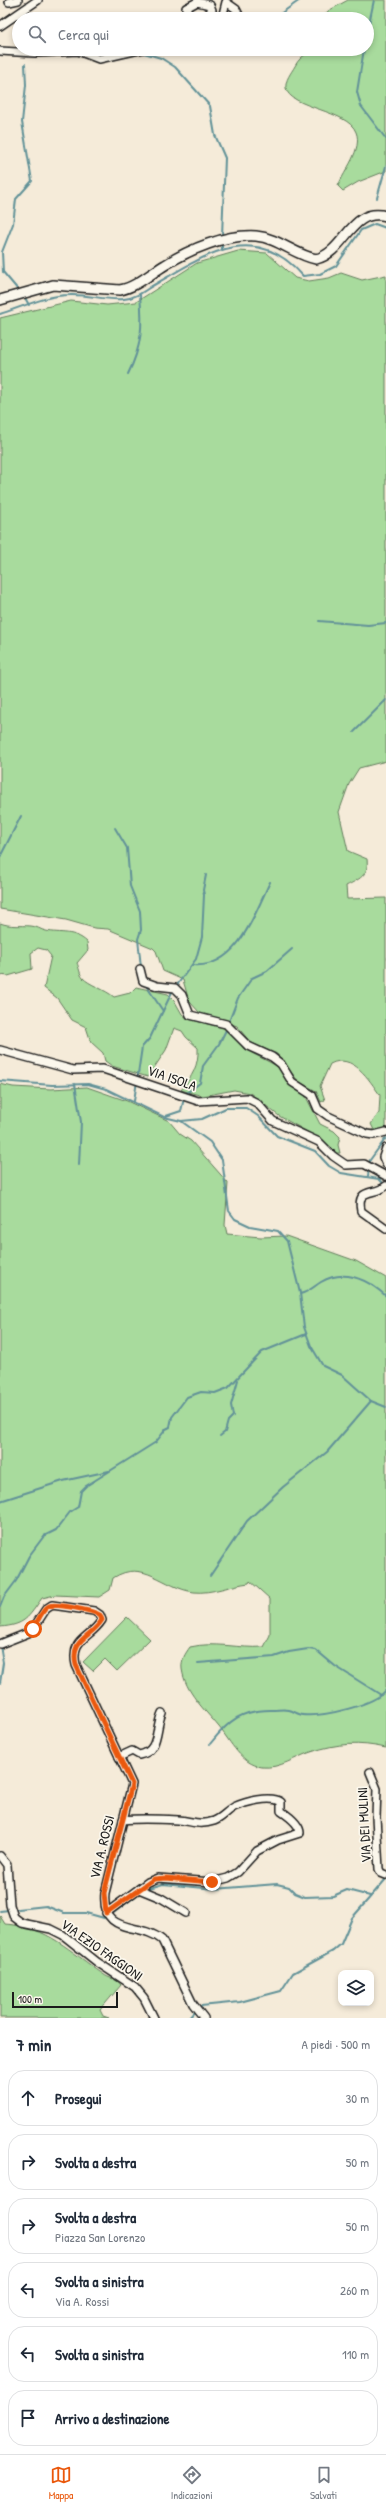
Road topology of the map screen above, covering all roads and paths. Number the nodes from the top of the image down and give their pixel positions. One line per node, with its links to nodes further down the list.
1 (18, 0): 3 (street)
2 (38, 0): 5 (street)
3 (9, 2)
4 (186, 8): 6 (street)
5 (18, 12)
6 (210, 12)
7 (224, 12): 8 (street)
8 (237, 12)
9 (12, 16): 10 (street)
10 (0, 26)
11 (0, 51): 12 (street)
12 (12, 52)
13 (91, 56): 14 (street)
14 (112, 56)
15 (386, 216): 16 (main road)
16 (0, 300)
17 (140, 969): 19 (street)
18 (0, 1050): 22 (street, VIA ISOLA)
19 (386, 1132)
20 (386, 1148): 21 (street)
21 (386, 1164)
22 (386, 1176)
23 (386, 1186): 24 (street)
24 (386, 1230)
25 (0, 1644): 27 (street, VIA A. ROSSI)
26 (162, 1713): 27 (street)
27 (119, 1758): 29 (street, VIA A. ROSSI)
28 (370, 1772): 31 (street, VIA DEI MULINI)
29 (123, 1820): 32 (street); 33 (street, VIA A. ROSSI)
30 (0, 1856): 35 (street, VIA EZIO FAGGIONI)
31 (386, 1875)
32 (139, 1889): 33 (street); 34 (street)
33 (106, 1913): 36 (street)
34 (186, 1914)
35 (154, 2018)
36 (204, 2018)

